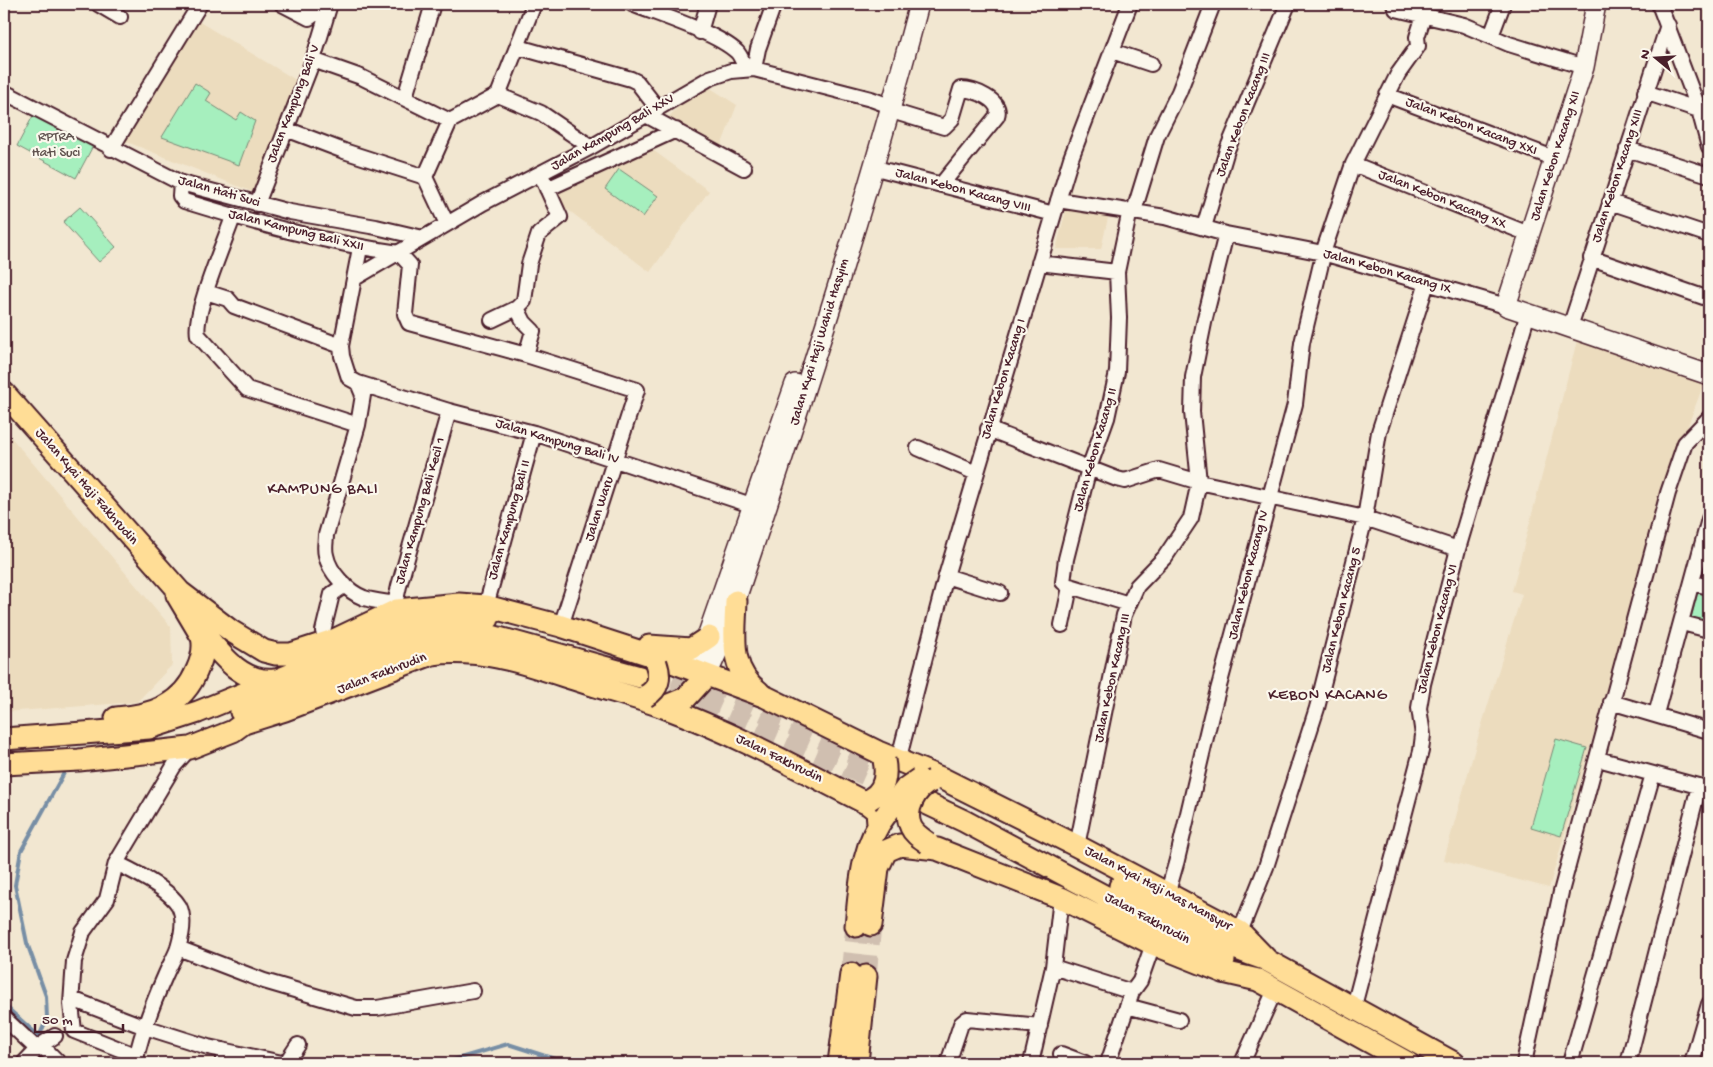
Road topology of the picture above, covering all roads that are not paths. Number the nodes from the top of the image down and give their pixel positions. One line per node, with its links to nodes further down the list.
1 (98, 4): 21 (street)
2 (200, 4): 45 (street)
3 (282, 4): 4 (street)
4 (309, 4)
5 (330, 4): 28 (street, Jalan Kampung Bali V)
6 (433, 4): 36 (street)
7 (534, 4): 26 (street)
8 (632, 4): 23 (street)
9 (708, 4): 23 (street)
10 (774, 4): 31 (street)
11 (907, 4): 25 (main road, Jalan Kyai Haji Wahid Hasyim)
12 (919, 4): 25 (main road, Jalan Kyai Haji Wahid Hasyim)
13 (1130, 4): 27 (street, Jalan Kebon Kacang I)
14 (1213, 4): 59 (street, Jalan Kebon Kacang II)
15 (1288, 4): 63 (street, Jalan Kebon Kacang III)
16 (1394, 4): 20 (street)
17 (1503, 4): 24 (street)
18 (1596, 4): 30 (main road, Jalan Kebon Kacang XII)
19 (1659, 4): 22 (street)
20 (1424, 15): 24 (street); 35 (street, Jalan Kebon Kacang IV)
21 (120, 17)
22 (1668, 25): 33 (street, Jalan Kebon Kacang XIII); 38 (street)
23 (700, 32): 31 (street)
24 (1491, 36): 30 (street)
25 (902, 44): 37 (main road, Jalan Kyai Haji Wahid Hasyim)
26 (518, 47): 34 (street); 39 (street)
27 (1112, 51): 29 (street); 56 (street, Jalan Kebon Kacang I)
28 (313, 60): 36 (street); 41 (street, Jalan Kampung Bali V)
29 (1151, 64)
30 (1584, 67): 47 (main road, Jalan Kebon Kacang XII)
31 (750, 69): 37 (street, Jalan Kampung Bali XXV); 39 (street, Jalan Kampung Bali XXV)
32 (4, 92): 45 (street, Jalan Hati Suci)
33 (1645, 92): 38 (street); 46 (street, Jalan Kebon Kacang XIII)
34 (498, 94): 40 (street); 44 (street)
35 (1387, 95): 47 (street, Jalan Kebon Kacang XXI); 48 (street, Jalan Kebon Kacang IV)
36 (405, 97): 40 (street)
37 (885, 106): 49 (main road, Jalan Kyai Haji Wahid Hasyim); 55 (street, Jalan Kampung Bali XXV); 99 (main road, Jalan Kyai Haji Wahid Hasyim)
38 (1700, 110): 43 (street)
39 (652, 112): 42 (street); 44 (street, Jalan Kampung Bali XXV)
40 (450, 121): 52 (street)
41 (286, 130): 52 (street); 58 (street, Jalan Kampung Bali V)
42 (676, 130): 50 (street); 53 (street)
43 (1709, 147)
44 (591, 148): 53 (street, Jalan Kampung Bali XXV)
45 (111, 149): 54 (street, Jalan Hati Suci)
46 (1627, 149): 51 (street); 57 (street, Jalan Kebon Kacang XIII)
47 (1556, 159): 65 (main road, Jalan Kebon Kacang XII)
48 (1353, 164): 65 (street, Jalan Kebon Kacang XX); 70 (street, Jalan Kebon Kacang IV)
49 (872, 167): 55 (street, Jalan Kebon Kacang VIII); 110 (main road, Jalan Kyai Haji Wahid Hasyim)
50 (744, 168)
51 (1709, 175)
52 (425, 177): 62 (street)
53 (544, 182): 62 (street, Jalan Kampung Bali XXV); 79 (street)
54 (181, 184): 58 (street, Jalan Hati Suci); 61 (street, Jalan Kampung Bali XXII)
55 (941, 185): 60 (street, Jalan Kebon Kacang VIII)
56 (1058, 200): 59 (street, Jalan Kebon Kacang IX); 60 (street, Jalan Kebon Kacang I)
57 (1610, 202): 66 (street); 71 (street, Jalan Kebon Kacang XIII)
58 (257, 204): 67 (street, Jalan Hati Suci)
59 (1132, 211): 63 (street, Jalan Kebon Kacang IX); 73 (street, Jalan Kebon Kacang II)
60 (1054, 214): 72 (street, Jalan Kebon Kacang I)
61 (234, 217): 68 (street, Jalan Kampung Bali XXII); 76 (street)
62 (447, 224): 67 (street, Jalan Kampung Bali XXV)
63 (1204, 227): 64 (street, Jalan Kebon Kacang IX)
64 (1226, 234): 70 (street, Jalan Kebon Kacang IX); 97 (street, Jalan Kebon Kacang III)
65 (1531, 235): 78 (main road, Jalan Kebon Kacang XII)
66 (1709, 235)
67 (423, 238): 69 (street, Jalan Kampung Bali XXV)
68 (360, 248): 69 (street, Jalan Kampung Bali XXII); 74 (street)
69 (399, 253): 74 (street, Jalan Kampung Bali XXV); 84 (street)
70 (1323, 253): 75 (street, Jalan Kebon Kacang IX); 98 (street, Jalan Kebon Kacang IV)
71 (1591, 258): 77 (street); 82 (street, Jalan Kebon Kacang XIII)
72 (1039, 263): 73 (street); 91 (street, Jalan Kebon Kacang I)
73 (1116, 272): 95 (street, Jalan Kebon Kacang II)
74 (354, 278): 83 (street)
75 (1427, 283): 78 (street, Jalan Kebon Kacang IX); 100 (street, Jalan Kebon Kacang 5)
76 (206, 292): 83 (street); 90 (street)
77 (1709, 299)
78 (1506, 306): 80 (main road, Jalan Kebon Kacang IX)
79 (517, 308): 81 (street); 84 (street)
80 (1528, 313): 82 (main road, Jalan Kebon Kacang IX); 102 (street, Jalan Kebon Kacang VI)
81 (492, 320)
82 (1570, 327): 85 (main road, Jalan Kebon Kacang IX)
83 (341, 346): 86 (street)
84 (526, 355): 94 (street, Jalan Waru)
85 (1709, 375)
86 (358, 383): 88 (street, Jalan Kampung Bali IV); 90 (street)
87 (4, 393): 104 (main road, Jalan Kyai Haji Fakhrudin)
88 (449, 411): 92 (street, Jalan Kampung Bali IV); 113 (street, Jalan Kampung Bali Kecil 1)
89 (1709, 418): 127 (street)
90 (358, 425): 106 (street)
91 (988, 430): 95 (street); 96 (street, Jalan Kebon Kacang I)
92 (534, 433): 94 (street, Jalan Kampung Bali IV); 112 (street, Jalan Kampung Bali II)
93 (918, 448): 96 (street)
94 (617, 459): 99 (street, Jalan Kampung Bali IV); 117 (street, Jalan Waru)
95 (1089, 468): 97 (street); 107 (street, Jalan Kebon Kacang II)
96 (976, 473): 103 (street, Jalan Kebon Kacang I)
97 (1199, 482): 98 (street); 111 (street, Jalan Kebon Kacang III)
98 (1269, 496): 100 (street); 148 (street, Jalan Kebon Kacang IV)
99 (754, 506): 119 (main road, Jalan Kyai Haji Wahid Hasyim)
100 (1365, 518): 102 (street); 150 (street, Jalan Kebon Kacang 5)
101 (1709, 519): 105 (street)
102 (1458, 549): 161 (street, Jalan Kebon Kacang VI)
103 (946, 576): 109 (street); 137 (street, Jalan Kebon Kacang I)
104 (170, 581): 114 (main road, Jalan Kyai Haji Fakhrudin); 122 (main road, Jalan Kyai Haji Fakhrudin)
105 (1693, 582): 108 (street); 115 (street)
106 (344, 585): 113 (street); 120 (street)
107 (1070, 586): 111 (street); 116 (street, Jalan Kebon Kacang II)
108 (1709, 587)
109 (1000, 593)
110 (736, 601): 123 (main road, Jalan Kyai Haji Wahid Hasyim); 126 (main road)
111 (1129, 604): 146 (street, Jalan Kebon Kacang III)
112 (486, 606): 113 (main road, Jalan Fakhrudin); 117 (main road, Jalan Fakhrudin)
113 (396, 607): 120 (main road, Jalan Fakhrudin)
114 (190, 616): 125 (main road); 131 (main road, Jalan Kyai Haji Fakhrudin)
115 (1682, 623): 118 (street); 129 (street)
116 (1062, 625)
117 (561, 626): 121 (main road, Jalan Fakhrudin)
118 (1709, 630)
119 (709, 637): 121 (main road); 123 (main road, Jalan Kyai Haji Wahid Hasyim)
120 (327, 642): 122 (main road, Jalan Fakhrudin)
121 (624, 647): 124 (main road, Jalan Fakhrudin)
122 (276, 654)
123 (701, 673): 124 (main road, Jalan Fakhrudin); 126 (main road, Jalan Fakhrudin); 128 (main road)
124 (646, 676): 125 (main road, Jalan Fakhrudin); 128 (main road, Jalan Fakhrudin); 130 (main road, Jalan Fakhrudin); 134 (main road, Jalan Fakhrudin)
125 (275, 680): 133 (main road, Jalan Fakhrudin)
126 (766, 697): 137 (main road, Jalan Fakhrudin)
127 (1611, 702): 129 (street); 138 (street)
128 (664, 707): 143 (main road, Jalan Fakhrudin)
129 (1656, 714): 132 (street)
130 (244, 723): 134 (main road); 135 (main road, Jalan Fakhrudin)
131 (4, 726)
132 (1709, 731)
133 (4, 739)
134 (154, 741): 136 (main road, Jalan Fakhrudin)
135 (190, 748): 139 (main road, Jalan Fakhrudin); 147 (street)
136 (4, 752)
137 (888, 759): 141 (main road, Jalan Fakhrudin); 143 (main road, bridge)
138 (1598, 759): 140 (street); 184 (street)
139 (4, 764)
140 (1653, 774): 142 (street); 185 (street)
141 (931, 784): 144 (main road, bridge); 145 (main road, bridge); 146 (main road, Jalan Kyai Haji Mas Mansyur); 153 (main road, Jalan Fakhrudin); 155 (main road, Jalan Fakhrudin)
142 (1704, 788): 186 (street)
143 (866, 800): 144 (main road, Jalan Fakhrudin)
144 (882, 818): 145 (main road)
145 (932, 846): 149 (main road)
146 (1078, 846): 148 (main road, Jalan Kyai Haji Mas Mansyur)
147 (116, 863): 152 (street); 158 (street)
148 (1167, 894): 150 (main road, Jalan Kyai Haji Mas Mansyur)
149 (1061, 898): 151 (main road); 154 (street)
150 (1240, 932): 153 (main road, Jalan Kyai Haji Mas Mansyur)
151 (1153, 944): 155 (main road); 157 (street)
152 (178, 948): 156 (street); 165 (street)
153 (1268, 960): 161 (main road, Jalan Kyai Haji Mas Mansyur)
154 (1054, 967): 157 (street); 164 (street)
155 (1267, 985): 181 (street); 182 (main road)
156 (473, 991)
157 (1132, 992): 160 (street)
158 (72, 999): 165 (street); 170 (street)
159 (1709, 1004): 187 (street)
160 (1127, 1006): 163 (street); 180 (street)
161 (1354, 1006): 183 (main road, Jalan Kyai Haji Mas Mansyur)
162 (4, 1018): 166 (street)
163 (1179, 1020)
164 (1040, 1026): 177 (street); 178 (street)
165 (146, 1027): 169 (street); 170 (street)
166 (44, 1043): 171 (street); 172 (street)
167 (298, 1045): 174 (street)
168 (1061, 1054): 179 (street)
169 (223, 1057): 173 (street)
170 (136, 1060)
171 (24, 1063)
172 (59, 1063)
173 (282, 1063)
174 (286, 1063)
175 (839, 1063): 176 (main road)
176 (857, 1063)
177 (948, 1063)
178 (1031, 1063)
179 (1085, 1063)
180 (1108, 1063)
181 (1242, 1063)
182 (1408, 1063)
183 (1454, 1063)
184 (1524, 1063)
185 (1570, 1063)
186 (1628, 1063)
187 (1692, 1063)

